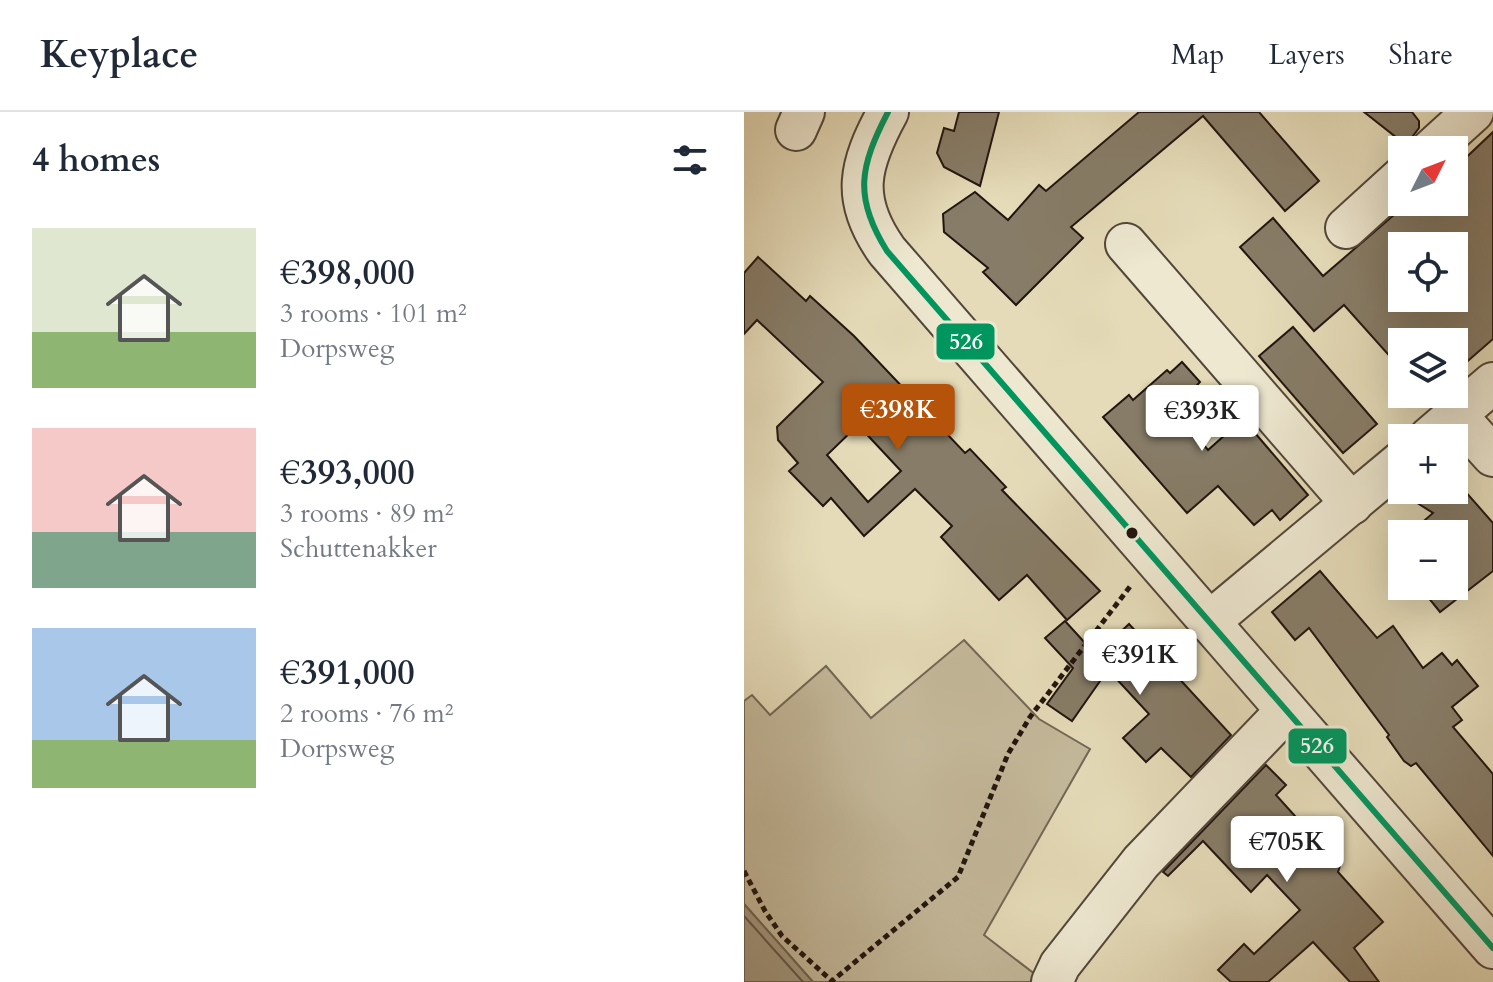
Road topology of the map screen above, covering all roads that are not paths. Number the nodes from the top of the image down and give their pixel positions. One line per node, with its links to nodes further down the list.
1 (888, 112): 13 (street)
2 (1473, 112): 3 (street)
3 (1446, 136)
4 (1388, 190): 5 (street)
5 (1346, 228)
6 (1126, 244): 12 (street)
7 (1493, 383): 8 (street)
8 (1445, 424)
9 (1468, 442): 10 (street)
10 (1493, 456)
11 (1388, 473): 12 (street)
12 (1352, 504): 13 (street)
13 (1209, 622): 14 (street)
14 (1286, 711): 15 (street); 16 (street)
15 (1493, 948)
16 (1052, 982)

